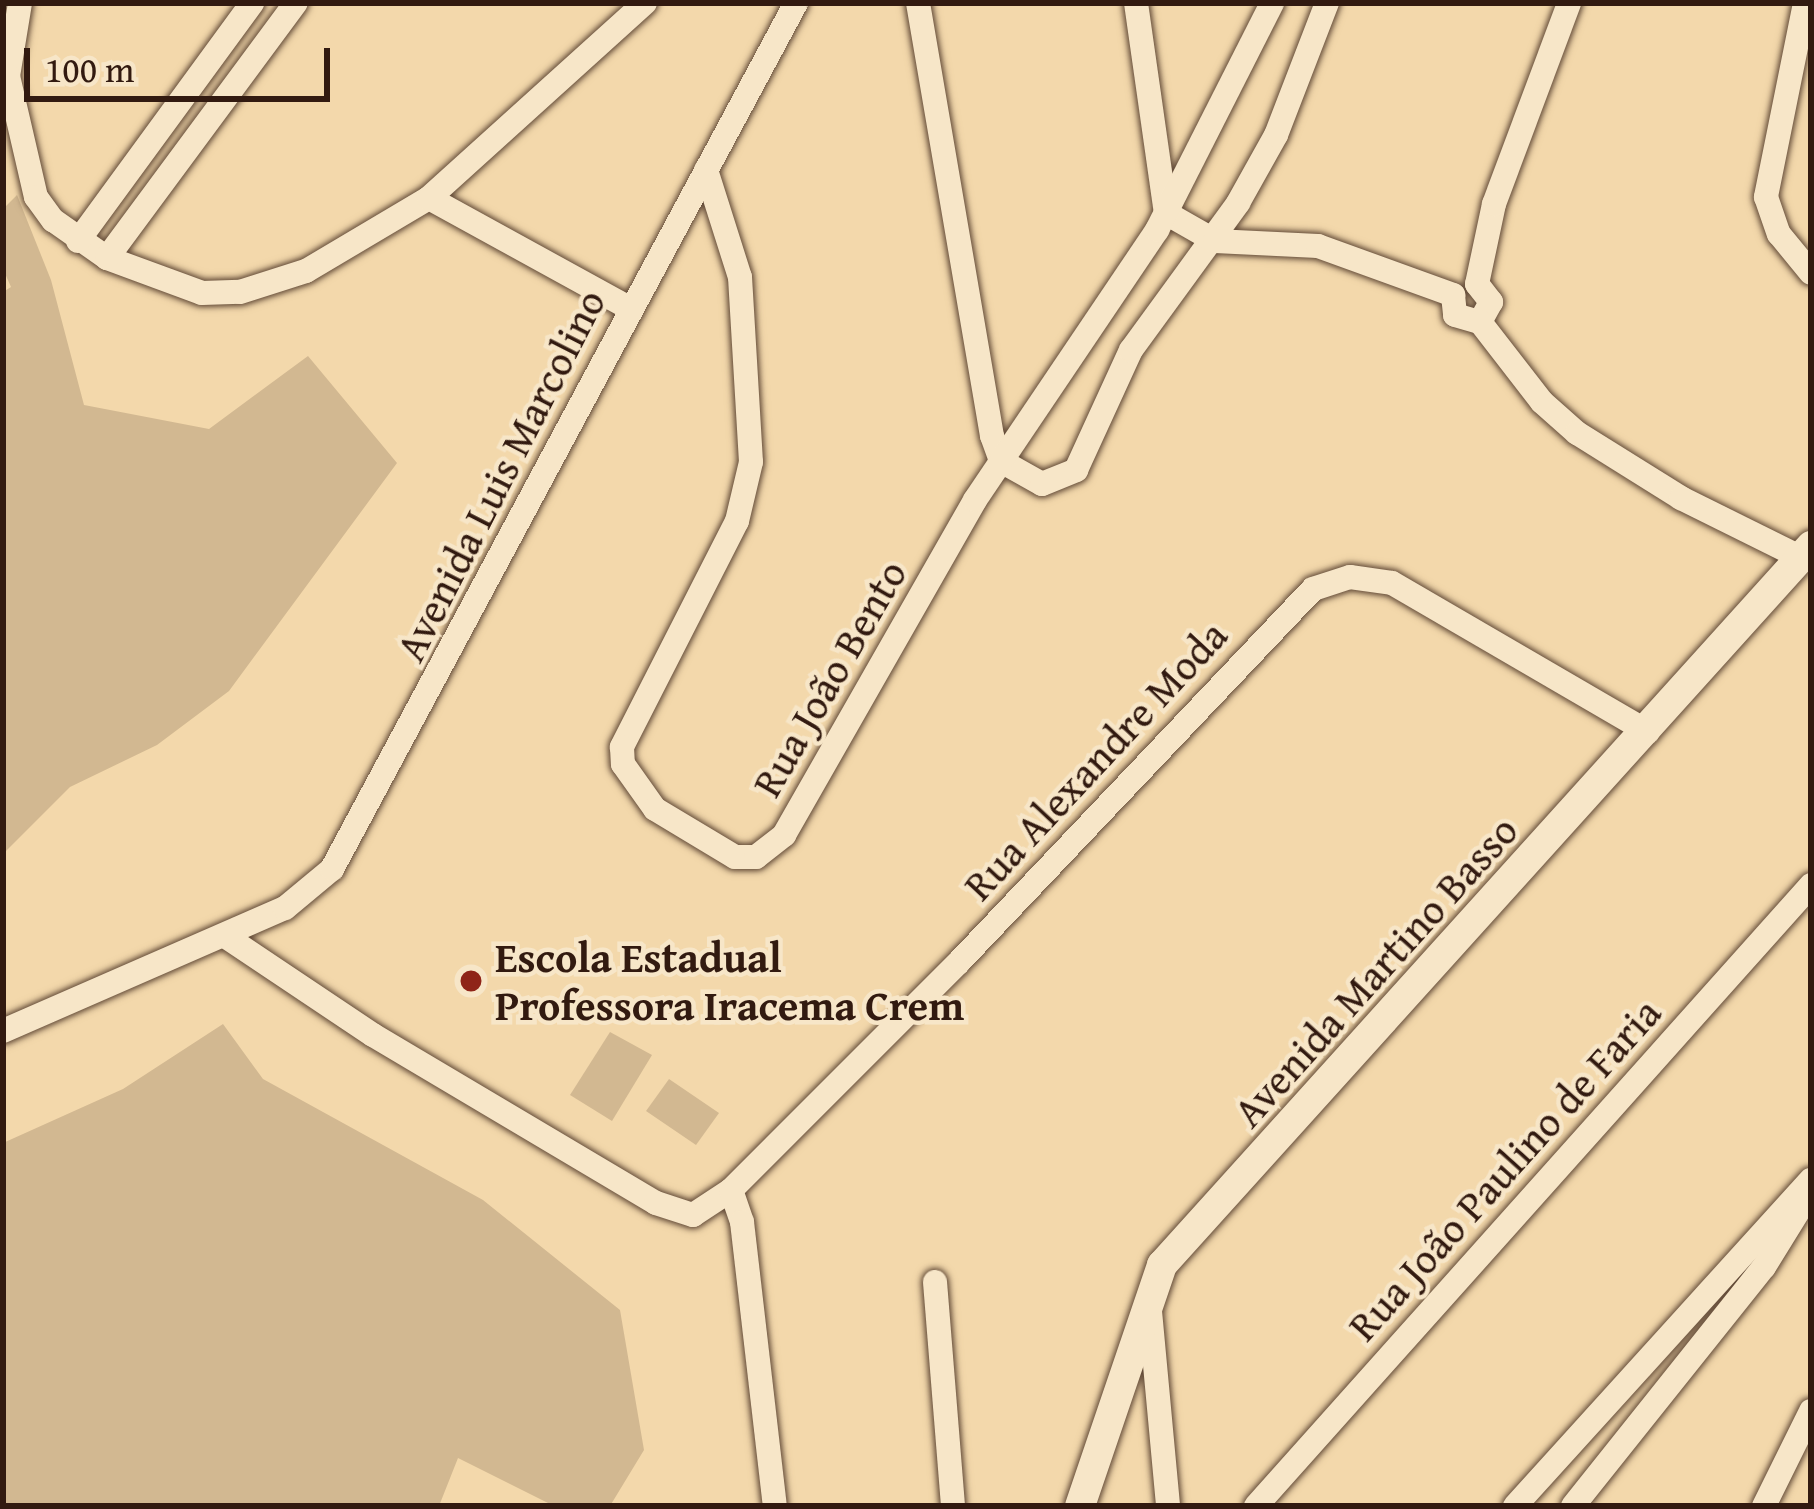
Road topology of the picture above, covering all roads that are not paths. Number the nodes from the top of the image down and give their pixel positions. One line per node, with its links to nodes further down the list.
1 (20, 3): 15 (street)
2 (252, 3): 15 (street)
3 (296, 3): 17 (street)
4 (645, 3): 13 (street)
5 (796, 3): 12 (street, Avenida Luis Marcolino)
6 (918, 3): 23 (street)
7 (1136, 3): 14 (street)
8 (1272, 3): 14 (street)
9 (1327, 3): 16 (street)
10 (1569, 3): 19 (street)
11 (1804, 3): 18 (street)
12 (706, 170): 21 (street, Avenida Luis Marcolino); 23 (street, Rua João Bento)
13 (429, 198): 17 (street); 21 (street)
14 (1166, 213): 16 (street); 23 (street)
15 (78, 241): 17 (street)
16 (1215, 241): 20 (street); 23 (street)
17 (106, 258)
18 (1811, 273)
19 (1477, 284): 20 (street); 22 (street)
20 (1453, 296): 22 (street)
21 (631, 309): 27 (street, Avenida Luis Marcolino)
22 (1480, 322): 24 (street)
23 (1001, 461)
24 (1806, 552): 25 (street, Avenida Martino Basso)
25 (1648, 731): 30 (street, Rua Alexandre Moda); 33 (street, Avenida Martino Basso)
26 (1811, 886): 39 (street, Rua João Paulino de Faria)
27 (225, 936): 28 (street, Avenida Luis Marcolino); 30 (street, Rua Alexandre Moda)
28 (3, 1031)
29 (1811, 1180): 40 (street)
30 (731, 1190): 35 (street)
31 (1811, 1191): 41 (street)
32 (935, 1282): 36 (street)
33 (1148, 1289): 37 (street, Avenida Martino Basso); 38 (street)
34 (1811, 1411): 42 (street)
35 (775, 1506)
36 (953, 1506)
37 (1080, 1506)
38 (1168, 1506)
39 (1256, 1506)
40 (1515, 1506)
41 (1573, 1506)
42 (1764, 1506)

